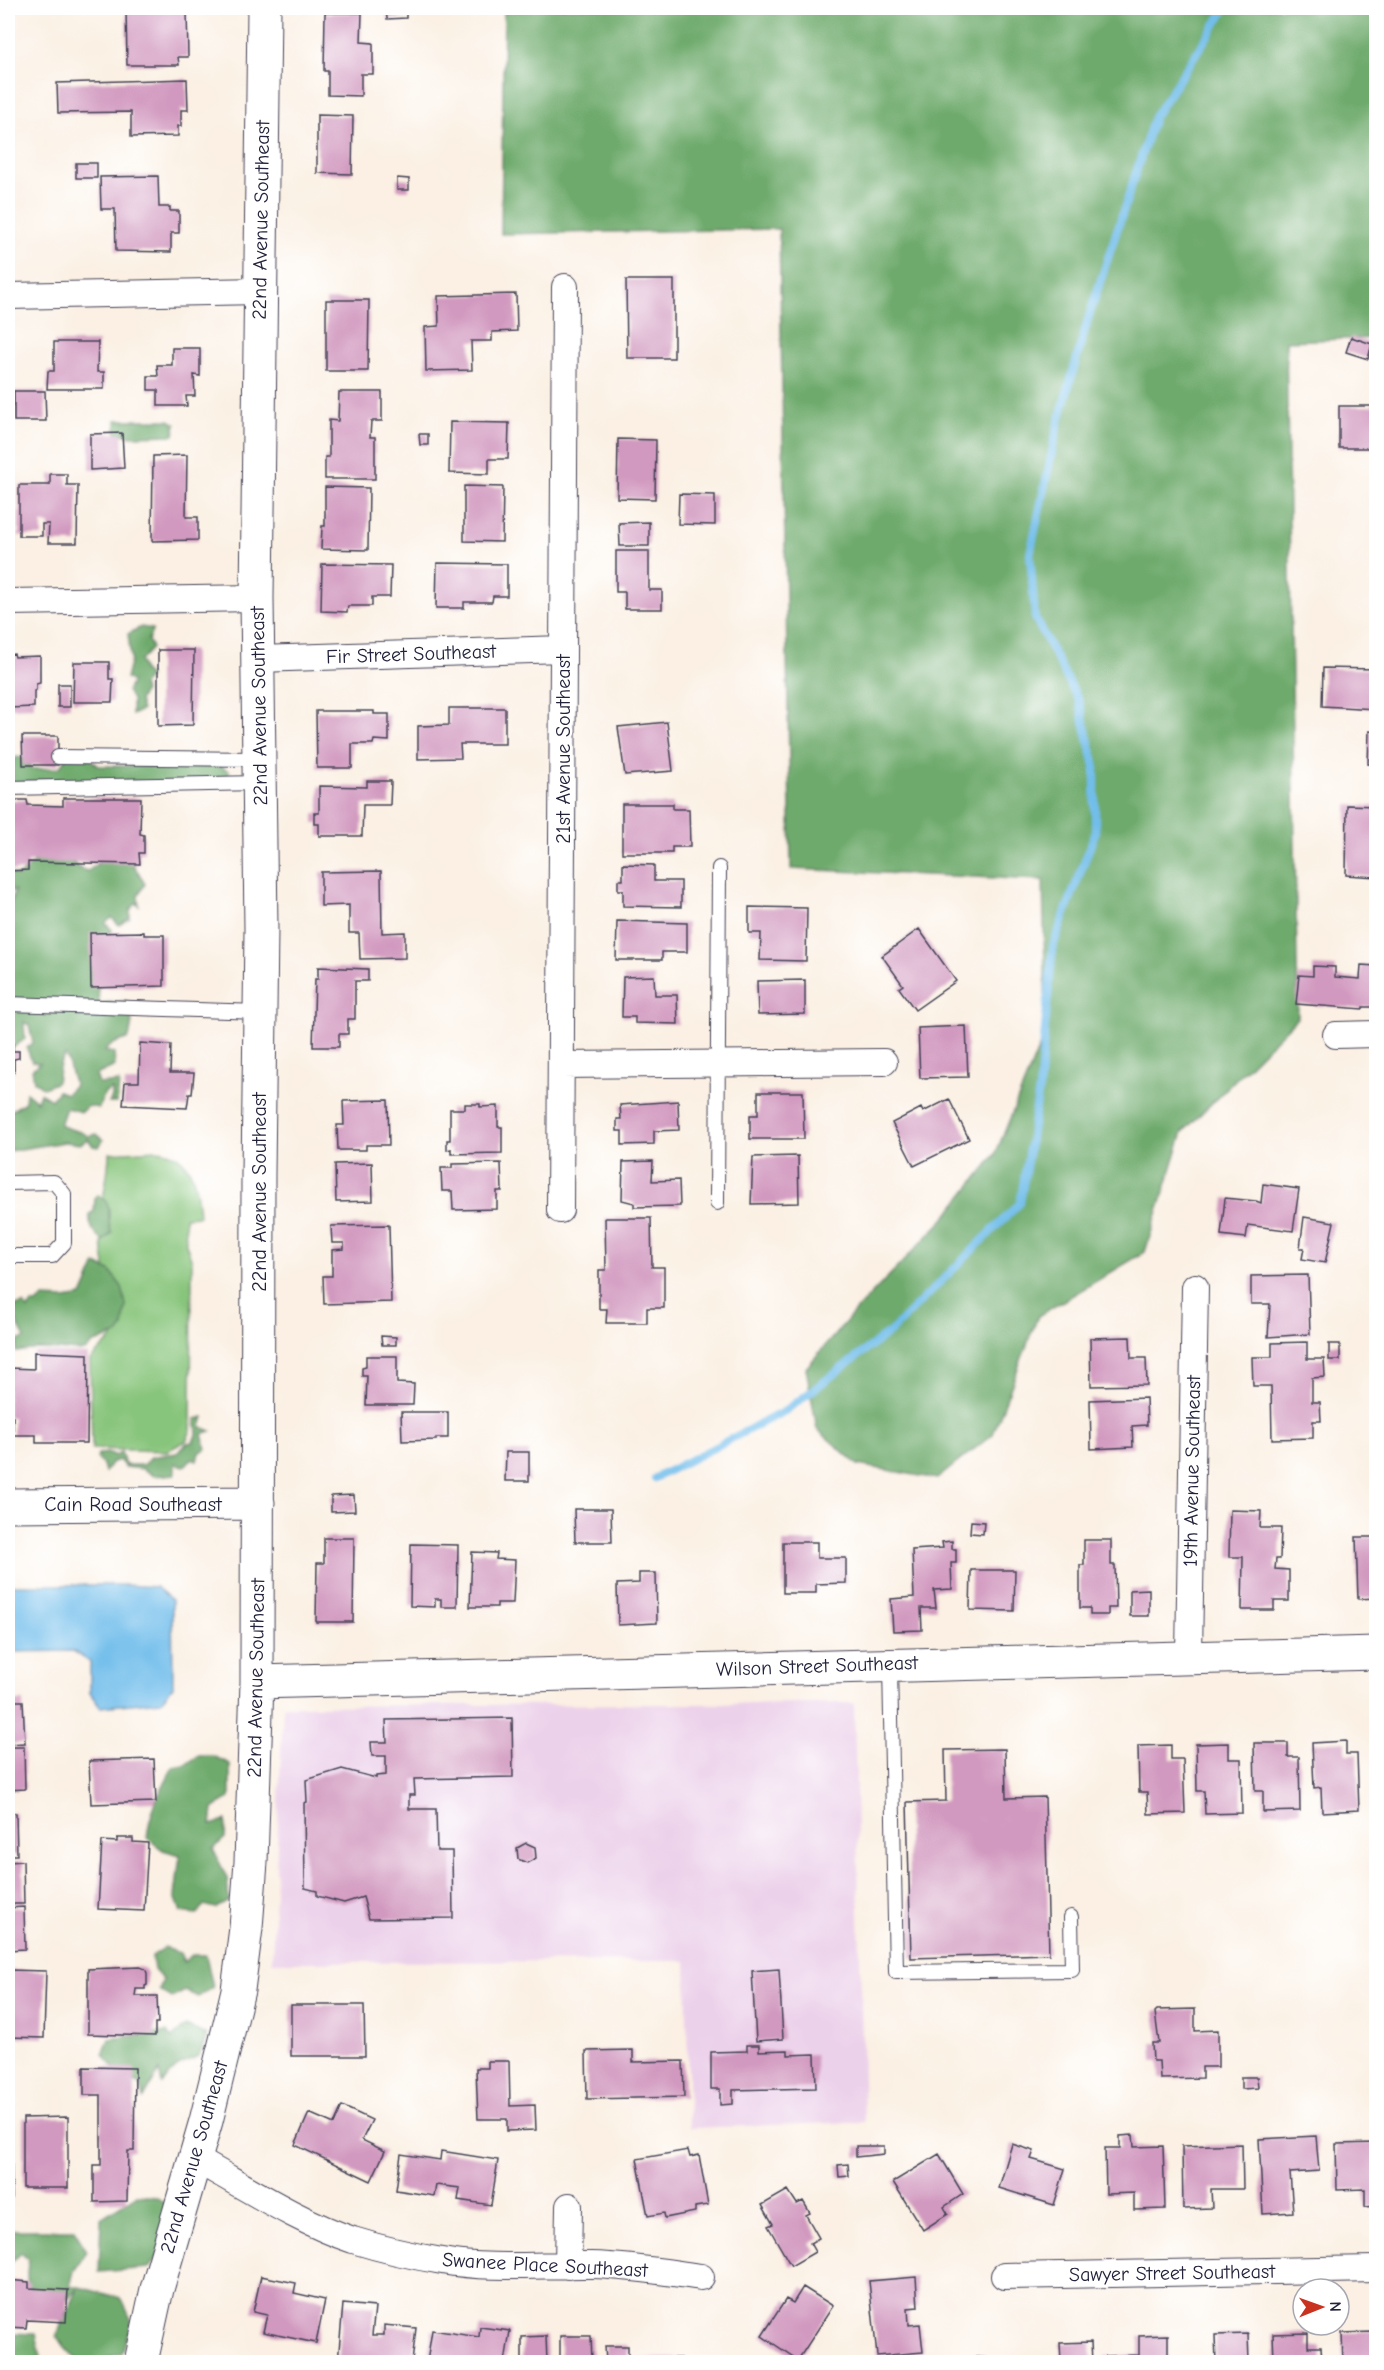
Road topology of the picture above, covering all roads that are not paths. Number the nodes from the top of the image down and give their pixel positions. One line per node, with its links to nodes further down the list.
1 (264, 8): 3 (street, 22nd Avenue Southeast)
2 (565, 287): 7 (street, 21st Avenue Southeast)
3 (260, 291): 4 (street); 5 (street, 22nd Avenue Southeast)
4 (8, 296)
5 (257, 598): 6 (street); 8 (street, 22nd Avenue Southeast)
6 (8, 602)
7 (563, 649): 8 (street, Fir Street Southeast); 19 (street, 21st Avenue Southeast)
8 (258, 659): 10 (street, 22nd Avenue Southeast)
9 (58, 757): 10 (lane)
10 (259, 771): 11 (lane); 14 (street, 22nd Avenue Southeast)
11 (8, 788)
12 (719, 867): 18 (lane)
13 (8, 1004): 14 (lane)
14 (260, 1012): 25 (street, 22nd Avenue Southeast)
15 (1377, 1034): 16 (street)
16 (1336, 1035)
17 (884, 1062): 18 (street)
18 (716, 1064): 19 (street); 21 (lane)
19 (561, 1065): 22 (street, 21st Avenue Southeast)
20 (8, 1183): 23 (lane)
21 (717, 1203)
22 (560, 1210)
23 (8, 1256)
24 (1195, 1287): 28 (street, 19th Avenue Southeast)
25 (258, 1503): 26 (street, Cain Road Southeast); 30 (street, 22nd Avenue Southeast)
26 (8, 1505)
27 (1377, 1653): 28 (street, Wilson Street Southeast)
28 (1189, 1656): 29 (street, Wilson Street Southeast)
29 (890, 1664): 30 (street, Wilson Street Southeast); 31 (lane)
30 (258, 1682): 32 (street, 22nd Avenue Southeast)
31 (1071, 1917)
32 (195, 2159): 34 (street, Swanee Place Southeast); 38 (street, 22nd Avenue Southeast)
33 (569, 2206): 34 (street)
34 (568, 2266): 37 (street, Swanee Place Southeast)
35 (1377, 2269): 36 (street, Sawyer Street Southeast)
36 (1004, 2276)
37 (701, 2277)
38 (141, 2362)

